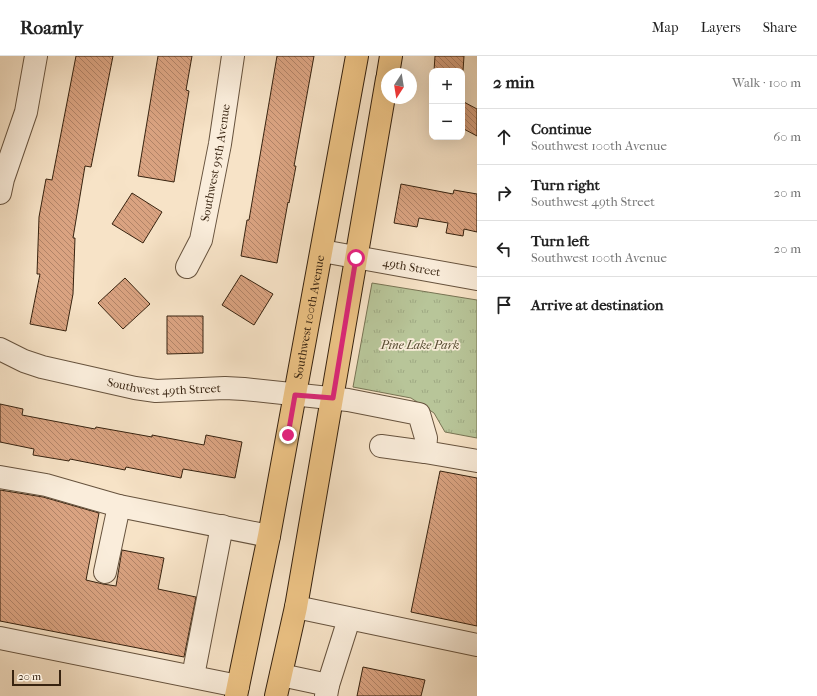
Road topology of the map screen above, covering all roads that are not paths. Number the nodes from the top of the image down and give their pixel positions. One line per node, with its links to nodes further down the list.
1 (36, 56): 7 (street)
2 (232, 56): 10 (street, Southwest 95th Avenue)
3 (357, 56): 8 (main road, Southwest 100th Avenue)
4 (391, 56): 5 (main road)
5 (389, 68)
6 (383, 104): 9 (main road)
7 (0, 193)
8 (322, 252): 9 (street, 49th Street); 13 (main road, Southwest 100th Avenue)
9 (356, 258): 11 (street, 49th Street); 14 (main road)
10 (187, 267)
11 (477, 279)
12 (0, 350): 13 (street, Southwest 49th Street)
13 (295, 395): 14 (street, Southwest 49th Street); 21 (main road, Southwest 100th Avenue)
14 (333, 398): 16 (street, Southwest 49th Street); 23 (main road)
15 (382, 446): 16 (street)
16 (425, 452): 17 (street)
17 (477, 460)
18 (0, 477): 19 (street)
19 (119, 506): 20 (street); 22 (street)
20 (222, 526): 21 (street); 28 (street)
21 (269, 536): 30 (main road, Southwest 100th Avenue)
22 (105, 572)
23 (296, 607): 24 (street); 27 (main road)
24 (349, 619): 26 (street); 29 (street)
25 (0, 638): 28 (street)
26 (477, 645)
27 (281, 675): 29 (street); 31 (main road)
28 (193, 676): 30 (street)
29 (327, 690)
30 (237, 691)
31 (276, 696)

